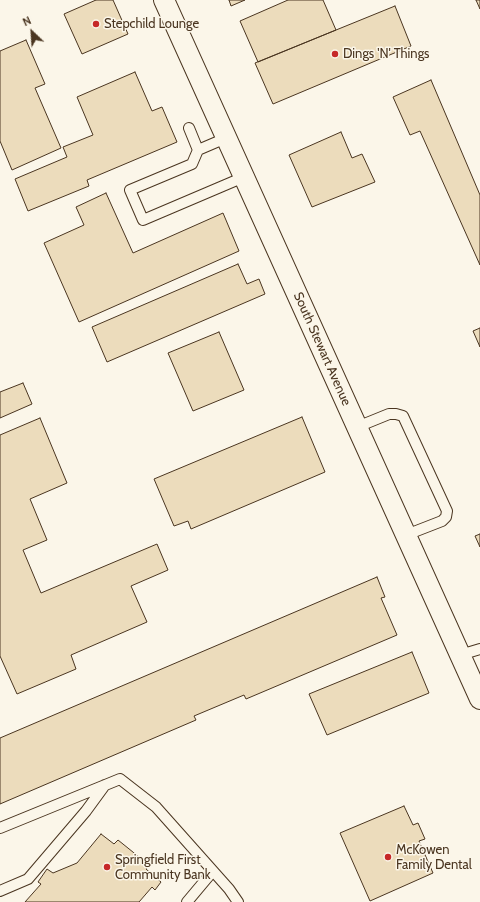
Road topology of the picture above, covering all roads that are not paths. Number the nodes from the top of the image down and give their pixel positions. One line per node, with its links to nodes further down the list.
1 (164, 0): 3 (street, South Stewart Avenue)
2 (189, 128): 4 (lane)
3 (226, 138): 4 (lane); 5 (street, South Stewart Avenue)
4 (198, 150): 5 (lane)
5 (244, 177): 6 (street, South Stewart Avenue)
6 (357, 427): 7 (street, South Stewart Avenue); 7 (lane)
7 (406, 535): 9 (street, South Stewart Avenue)
8 (480, 649): 9 (lane)
9 (460, 655): 10 (street, South Stewart Avenue)
10 (480, 699)
11 (105, 785): 12 (lane); 13 (lane); 14 (lane)
12 (0, 828)
13 (213, 871): 15 (lane); 16 (lane)
14 (0, 891)
15 (187, 902)
16 (238, 902)

